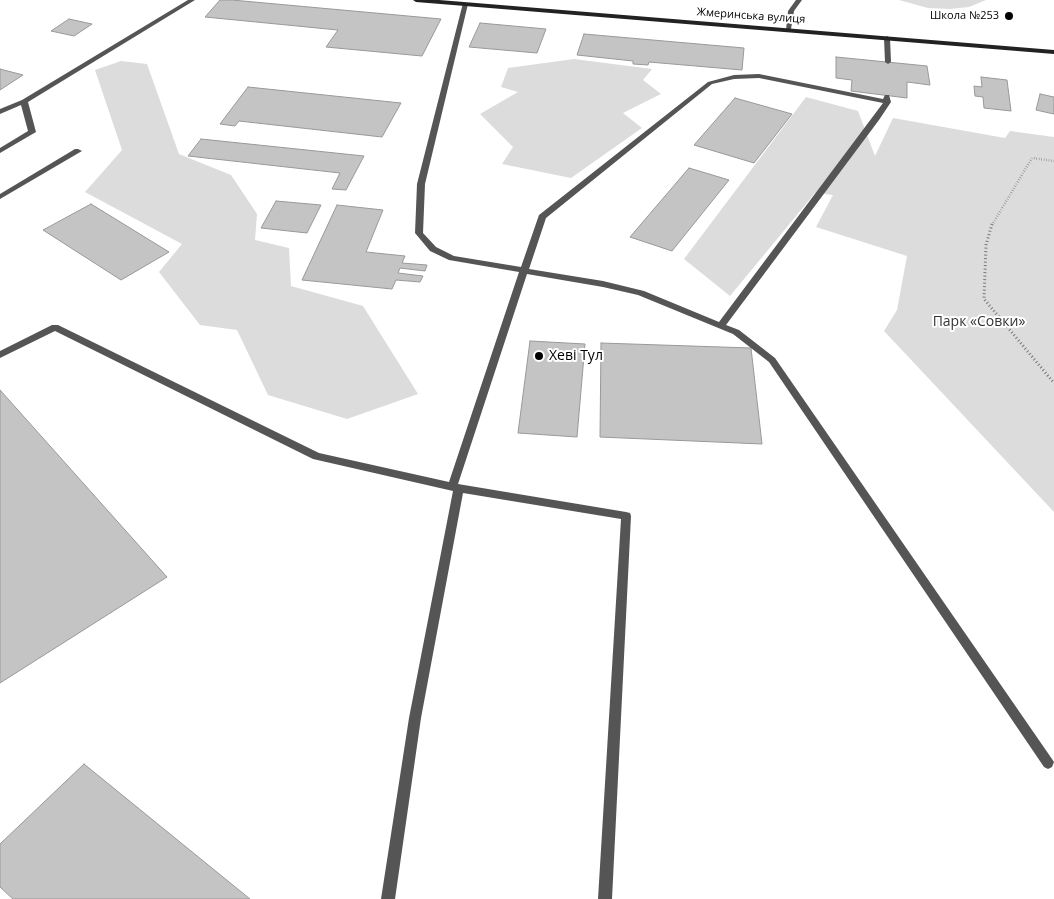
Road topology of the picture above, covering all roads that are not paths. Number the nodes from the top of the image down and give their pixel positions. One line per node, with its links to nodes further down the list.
1 (192, 0): 9 (lane)
2 (416, 0): 4 (main road, Жмеринська вулиця)
3 (799, 0): 5 (lane)
4 (465, 4): 5 (main road, Жмеринська вулиця); 14 (lane)
5 (788, 29): 6 (main road, Жмеринська вулиця)
6 (887, 38): 7 (main road, Жмеринська вулиця); 8 (lane)
7 (1054, 52)
8 (888, 62)
9 (24, 101): 10 (lane); 11 (lane)
10 (0, 112)
11 (0, 150)
12 (78, 150): 13 (lane)
13 (0, 197)
14 (525, 271): 15 (lane); 15 (lane); 17 (lane)
15 (721, 325): 18 (lane)
16 (0, 355): 17 (lane)
17 (455, 488): 19 (lane); 20 (lane)
18 (1048, 763)
19 (388, 899)
20 (605, 899)

